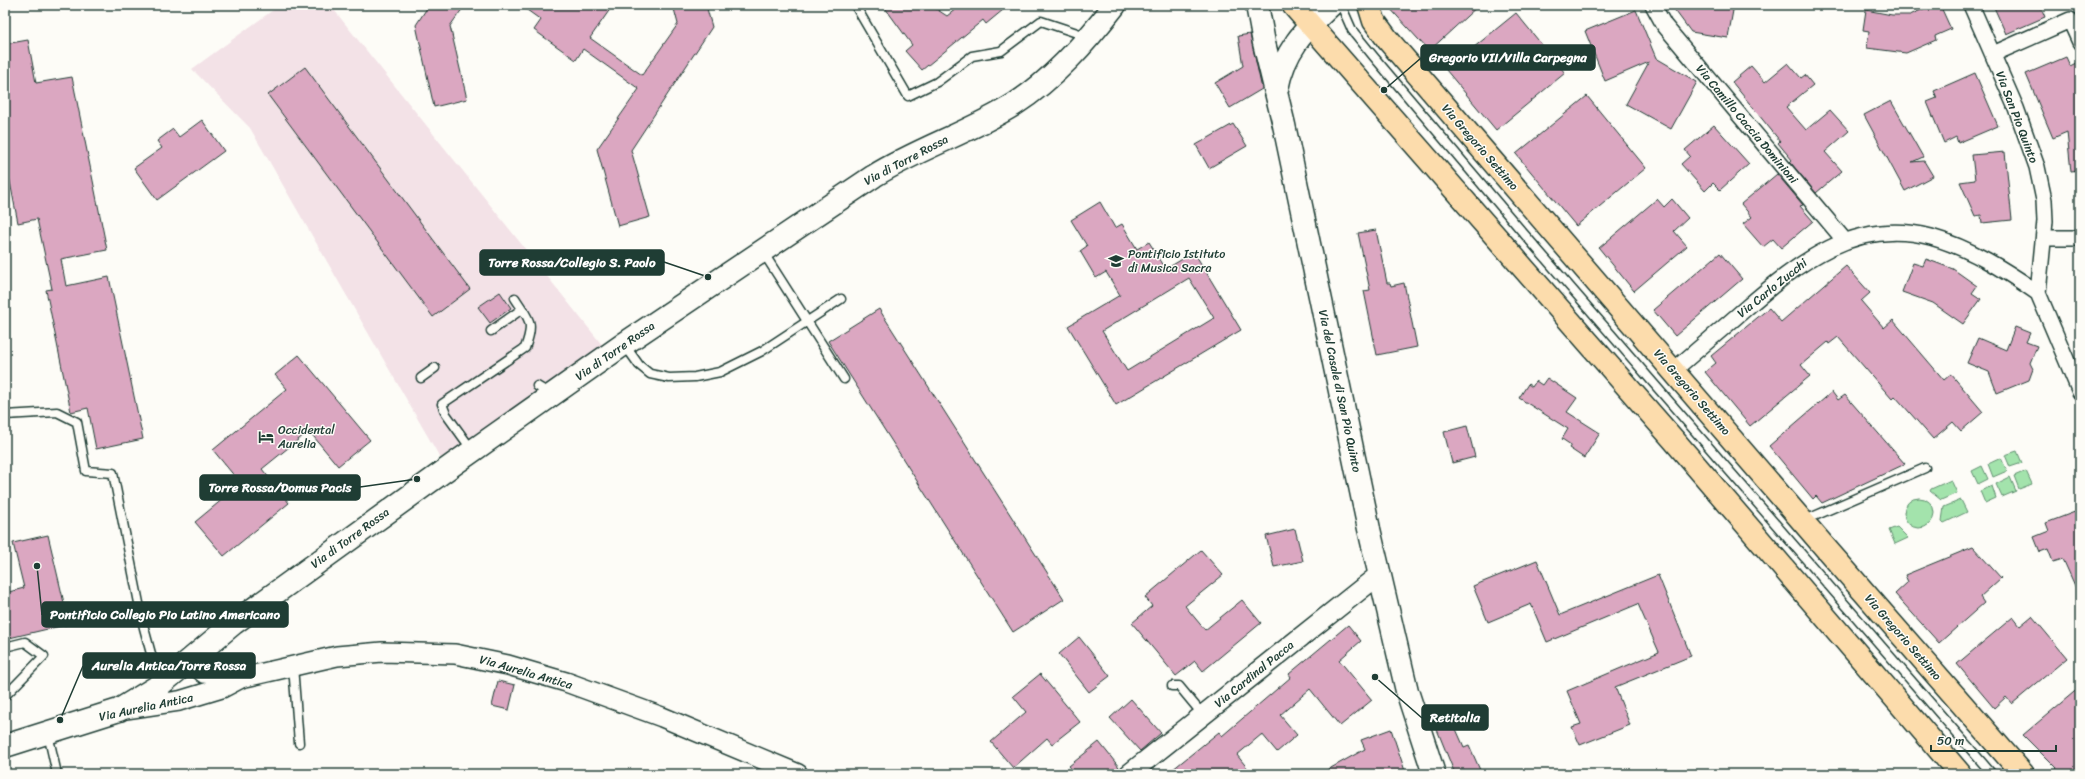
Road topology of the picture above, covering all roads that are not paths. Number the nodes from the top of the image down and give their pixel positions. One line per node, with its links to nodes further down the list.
1 (855, 5): 11 (lane)
2 (1115, 5): 11 (main road, Via di Torre Rossa)
3 (1257, 5): 14 (main road, Via del Casale di San Pio Quinto)
4 (1293, 5): 10 (main road)
5 (1332, 5): 10 (main road)
6 (1341, 5): 53 (lane, Via Gregorio Settimo)
7 (1369, 5): 27 (main road, Via Gregorio Settimo)
8 (1653, 5): 17 (street, Via Camillo Caccia Dominioni)
9 (1971, 5): 13 (street, Via San Pio Quinto)
10 (1310, 25): 14 (main road); 52 (main road)
11 (1089, 37): 18 (main road, Via di Torre Rossa)
12 (2080, 42): 13 (street)
13 (1993, 54): 15 (street, Via San Pio Quinto)
14 (1276, 89): 35 (main road, Via del Casale di San Pio Quinto)
15 (2044, 238): 16 (street); 19 (street, Via San Pio Quinto)
16 (2080, 238)
17 (1845, 241): 19 (street, Via Carlo Zucchi); 27 (street, Via Carlo Zucchi)
18 (763, 251): 23 (lane); 25 (main road, Via di Torre Rossa)
19 (2038, 293): 30 (street, Via San Pio Quinto)
20 (515, 298): 22 (lane)
21 (842, 299): 23 (lane)
22 (522, 308): 24 (lane); 32 (lane)
23 (807, 320): 25 (lane); 29 (lane)
24 (491, 331)
25 (624, 344): 32 (main road, Via di Torre Rossa)
26 (435, 368): 28 (lane)
27 (1673, 371): 34 (main road, Via Gregorio Settimo)
28 (421, 378)
29 (844, 379)
30 (2080, 392)
31 (5, 415): 40 (lane)
32 (472, 451): 37 (main road, Via di Torre Rossa)
33 (1925, 468): 34 (lane)
34 (1802, 521): 54 (main road, Via Gregorio Settimo)
35 (1380, 574): 44 (street, Via Cardinal Pacca); 51 (main road, Via del Casale di San Pio Quinto)
36 (5, 647): 42 (lane)
37 (190, 660): 39 (street, Via Aurelia Antica); 40 (main road, Via di Torre Rossa)
38 (293, 666): 39 (street, Via Aurelia Antica); 46 (lane); 49 (street, Via Aurelia Antica)
39 (241, 678): 43 (street, Via Aurelia Antica)
40 (160, 685): 43 (main road, Via di Torre Rossa)
41 (1172, 686): 44 (lane)
42 (5, 696)
43 (119, 710): 45 (main road, Via Aurelia Antica)
44 (1203, 715): 50 (street, Via Cardinal Pacca)
45 (48, 733): 47 (main road, Via Aurelia Antica); 48 (lane)
46 (299, 743)
47 (5, 746)
48 (57, 774)
49 (798, 774)
50 (1129, 774)
51 (1434, 774)
52 (1960, 774)
53 (1992, 774)
54 (2023, 774)

